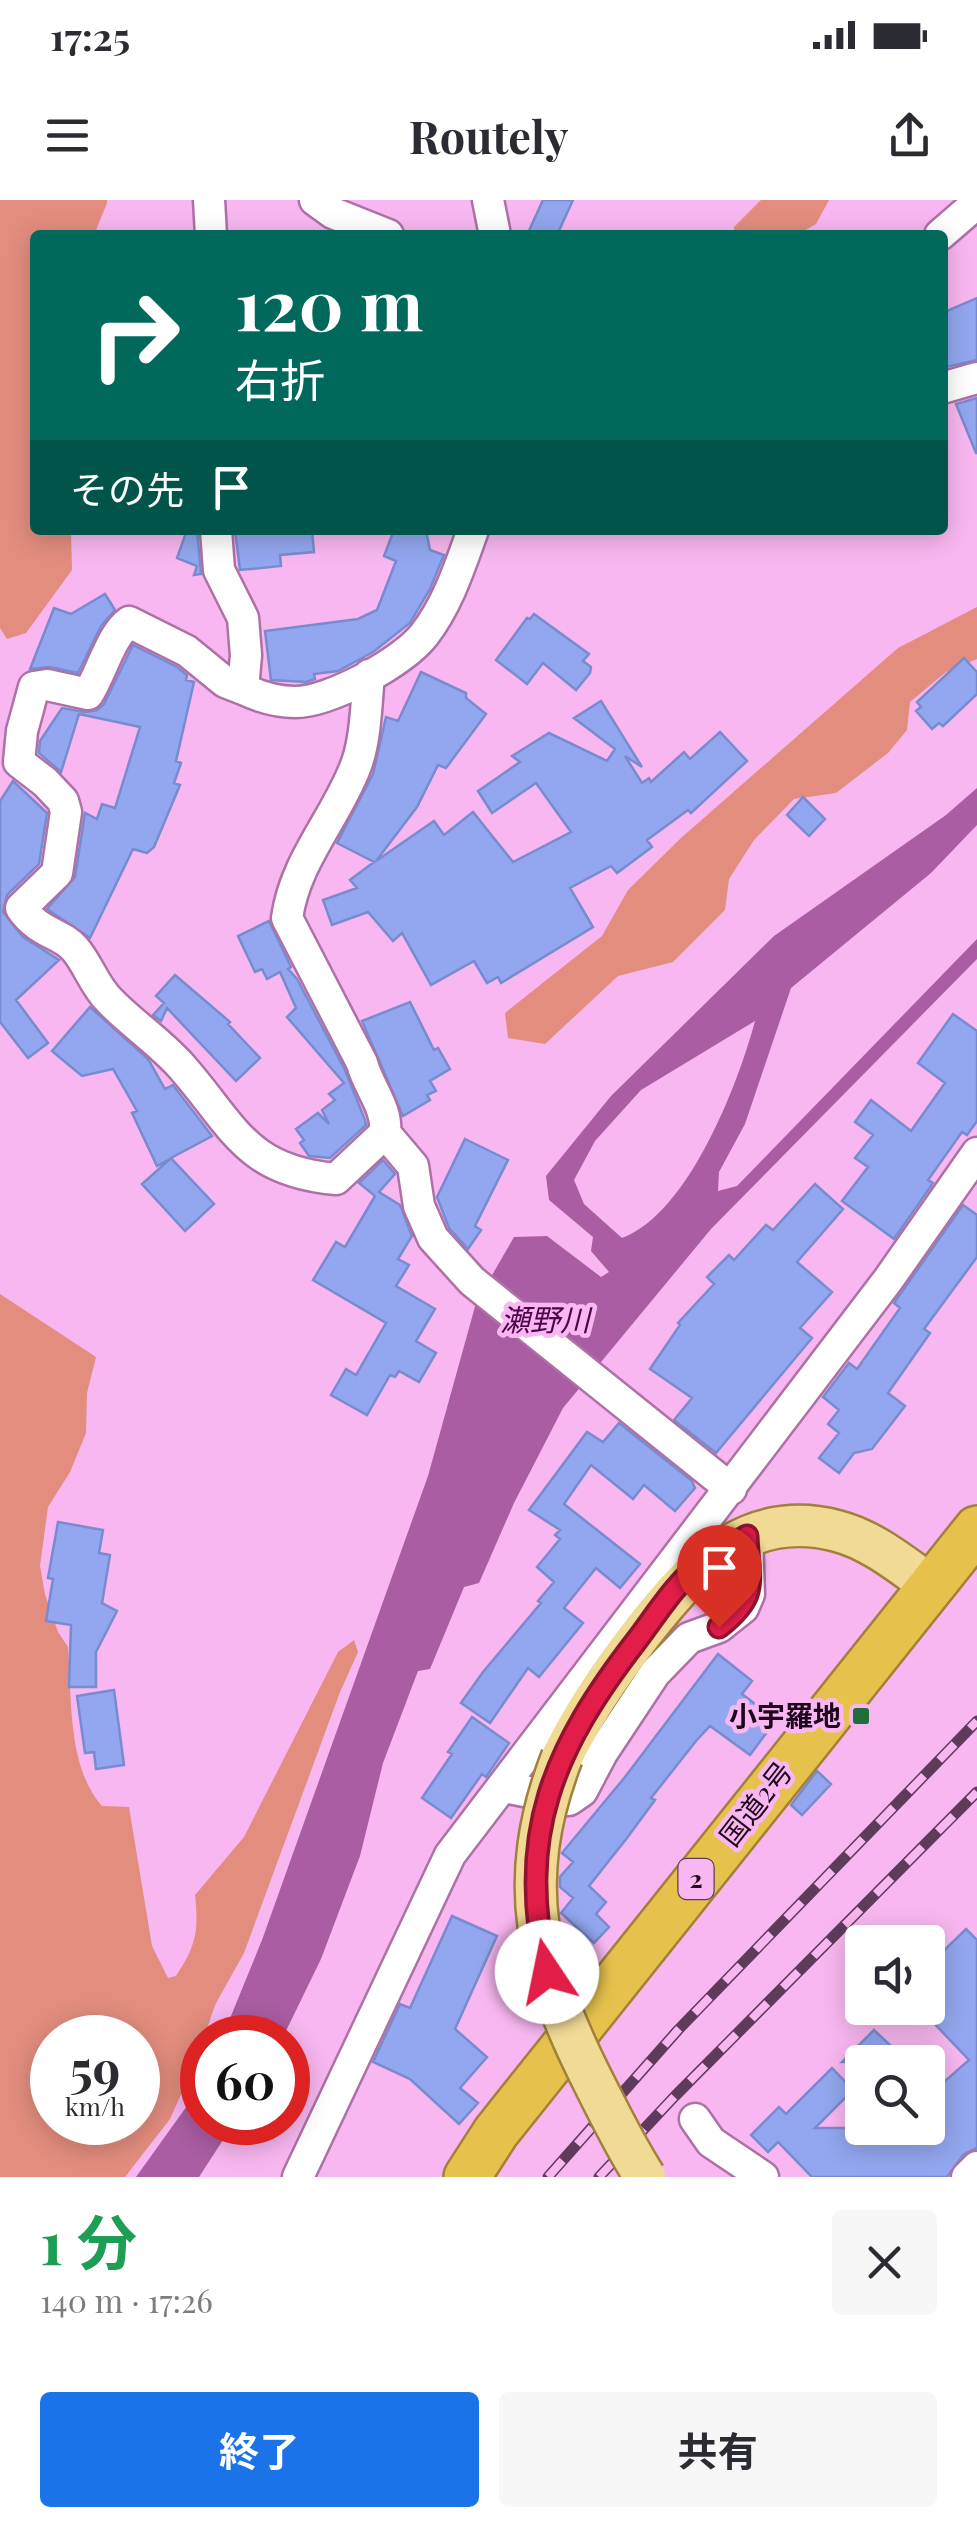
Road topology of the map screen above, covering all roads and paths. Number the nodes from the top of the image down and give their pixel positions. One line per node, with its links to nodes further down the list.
1 (209, 200): 6 (street)
2 (314, 200): 5 (street)
3 (488, 200): 7 (street)
4 (977, 203): 8 (street)
5 (342, 226)
6 (211, 230)
7 (494, 230)
8 (946, 230)
9 (977, 378): 10 (street)
10 (948, 386)
11 (216, 535): 14 (street)
12 (471, 535): 13 (street)
13 (369, 675): 14 (street); 17 (street)
14 (243, 689): 16 (street)
15 (15, 690): 16 (street)
16 (12, 766): 17 (street)
17 (385, 1133): 19 (street)
18 (977, 1153): 19 (street)
19 (731, 1490): 23 (street)
20 (977, 1529): 22 (highway, 国道2号 / 2)
21 (747, 1536): 22 (main road); 23 (street); 28 (main road, bridge)
22 (930, 1585): 27 (highway, 国道2号 / 2)
23 (504, 1787): 26 (street)
24 (695, 2119): 29 (street)
25 (977, 2168): 30 (street)
26 (298, 2177)
27 (467, 2177)
28 (644, 2177)
29 (763, 2177)
30 (967, 2177)

